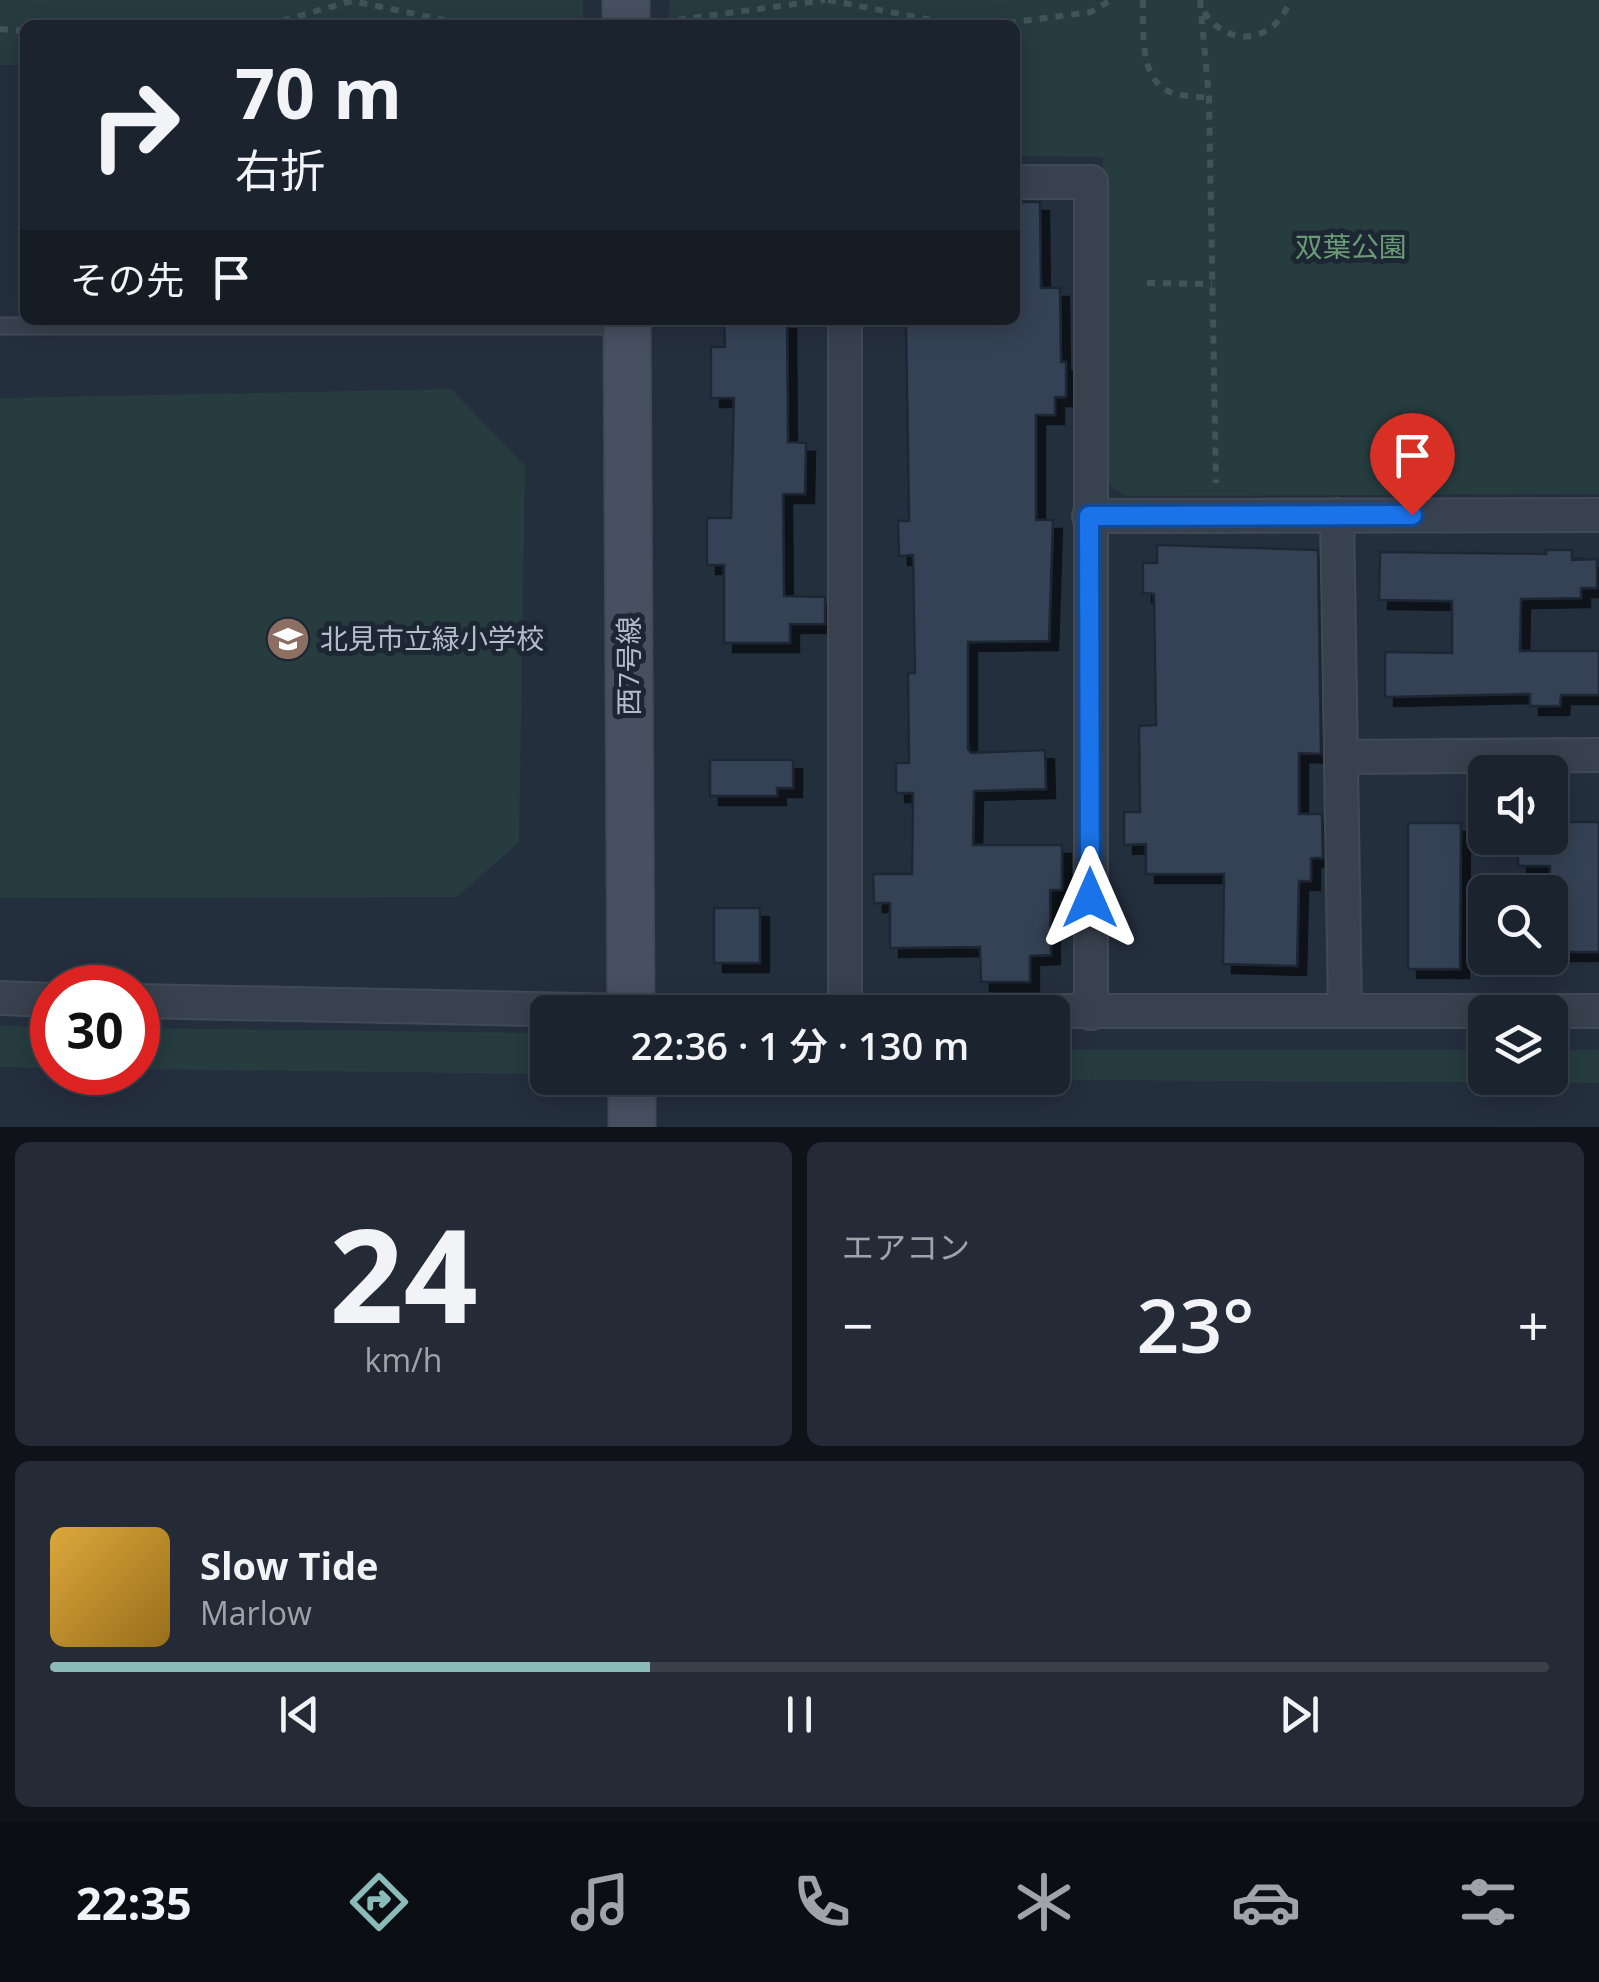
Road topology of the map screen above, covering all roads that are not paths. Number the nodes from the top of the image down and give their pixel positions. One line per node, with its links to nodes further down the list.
1 (1020, 182): 8 (street)
2 (209, 325): 5 (lane)
3 (627, 325): 11 (street, 西7号線)
4 (844, 325): 12 (street)
5 (0, 326)
6 (1337, 515): 7 (street); 8 (street); 10 (street)
7 (1599, 515)
8 (1089, 516): 20 (street)
9 (1599, 755): 10 (street)
10 (1342, 757): 17 (street)
11 (631, 995)
12 (845, 995)
13 (0, 998): 14 (street)
14 (30, 999)
15 (160, 1001): 16 (street)
16 (530, 1010)
17 (1345, 1011): 18 (street); 20 (street)
18 (1599, 1011)
19 (1070, 1013): 20 (street)
20 (1090, 1013)
21 (632, 1095): 22 (street)
22 (632, 1127)

